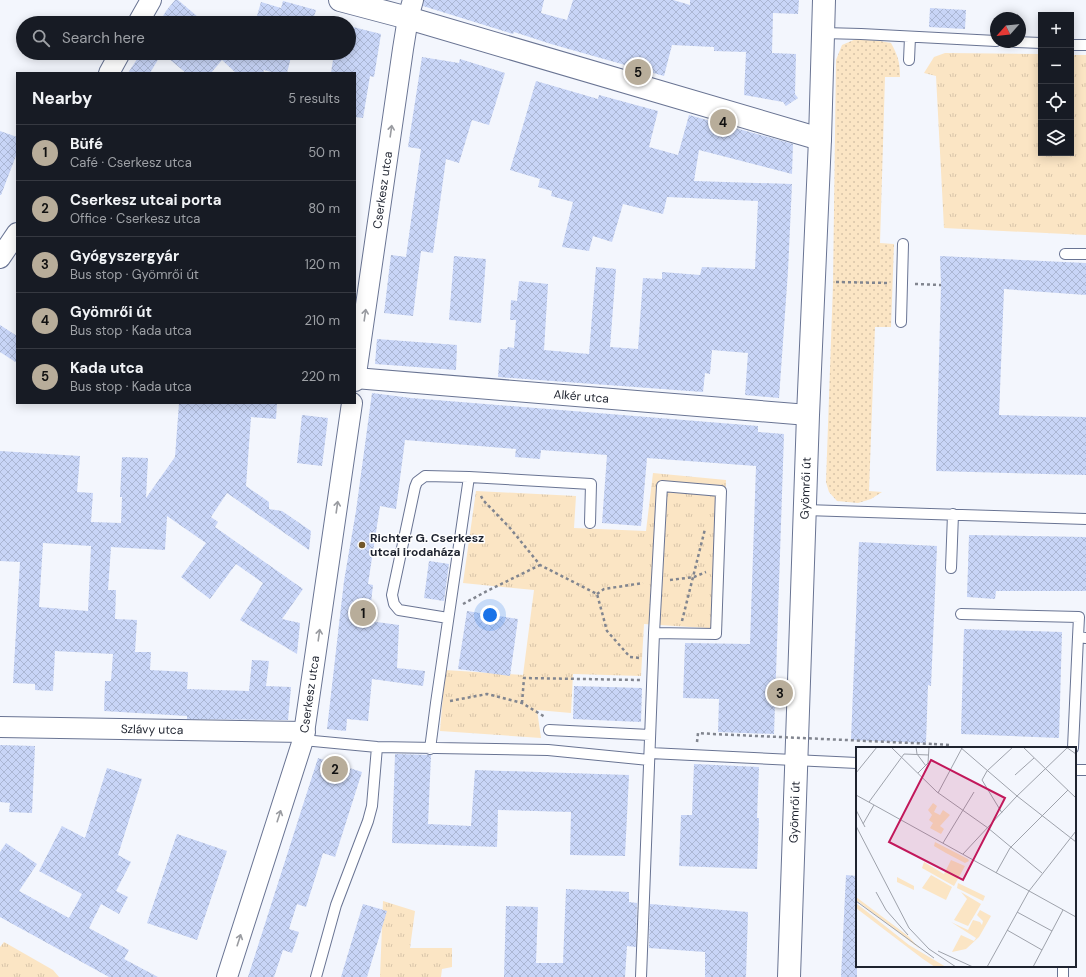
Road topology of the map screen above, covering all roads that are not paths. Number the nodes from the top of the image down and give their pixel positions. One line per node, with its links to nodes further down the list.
1 (151, 0): 5 (street)
2 (340, 0): 4 (street)
3 (824, 0): 6 (street, Gyömrői út)
4 (410, 9): 16 (street); 23 (street, Cserkesz utca, one-way to 4)
5 (142, 16)
6 (823, 33): 7 (lane); 16 (street, Gyömrői út)
7 (910, 37): 8 (lane); 14 (lane)
8 (990, 41)
9 (1026, 42): 10 (lane)
10 (1038, 43)
11 (1074, 44): 12 (lane)
12 (1086, 45)
13 (116, 60): 15 (street)
14 (909, 60)
15 (110, 72)
16 (820, 139): 26 (street, Gyömrői út)
17 (16, 234): 21 (street)
18 (902, 244): 22 (lane)
19 (1065, 254): 20 (lane)
20 (1086, 254)
21 (0, 258)
22 (901, 322)
23 (356, 372)
24 (356, 379): 26 (street, Alkér utca)
25 (352, 404): 40 (street, Cserkesz utca, one-way to 25)
26 (808, 415): 28 (street, Gyömrői út)
27 (469, 477): 31 (lane); 34 (lane); 34 (lane)
28 (805, 510): 29 (lane); 45 (street, Gyömrői út)
29 (953, 514): 30 (lane); 32 (lane)
30 (1086, 519)
31 (590, 524)
32 (950, 568)
33 (961, 614): 36 (lane)
34 (449, 615): 43 (lane)
35 (654, 633): 35 (lane); 39 (lane)
36 (1082, 637): 42 (lane)
37 (0, 727): 40 (street, Szlávy utca)
38 (549, 730): 39 (lane)
39 (650, 735): 44 (lane)
40 (304, 736): 41 (lane); 47 (street, Cserkesz utca, one-way to 40)
41 (377, 747): 43 (lane); 48 (lane)
42 (1073, 747)
43 (430, 748): 44 (lane)
44 (650, 756): 45 (lane); 49 (lane)
45 (796, 761): 46 (lane); 50 (street, Gyömrői út)
46 (856, 763)
47 (227, 977)
48 (316, 977)
49 (641, 977)
50 (789, 977)

